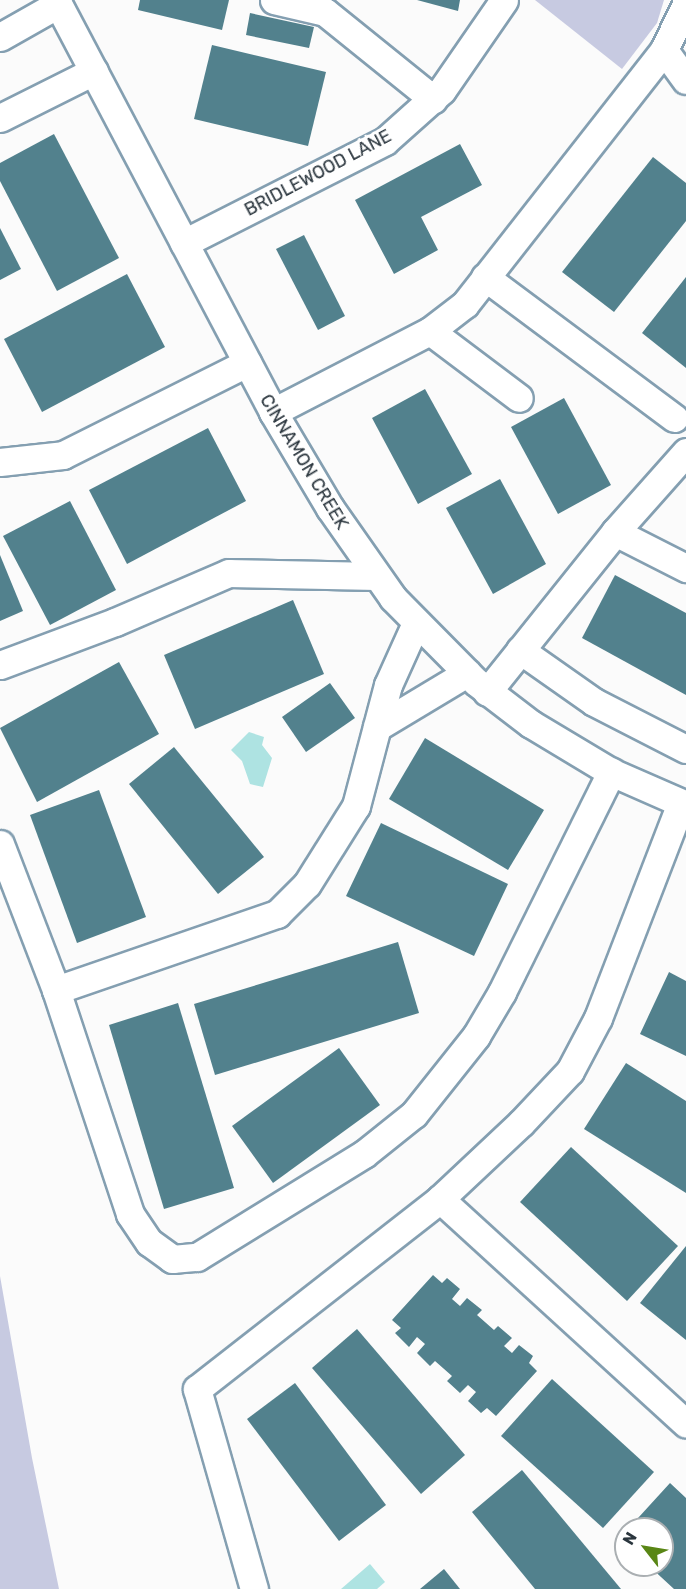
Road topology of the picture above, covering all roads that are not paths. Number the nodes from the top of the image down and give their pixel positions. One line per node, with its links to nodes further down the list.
1 (274, 0): 9 (street)
2 (504, 0): 9 (street, BRIDLEWOOD LANE)
3 (57, 2): 5 (street); 7 (street, CINNAMON CREEK)
4 (686, 4): 6 (street)
5 (0, 37)
6 (664, 50): 8 (street); 12 (street)
7 (94, 71): 10 (street); 11 (street, CINNAMON CREEK)
8 (686, 80)
9 (434, 99): 11 (street, BRIDLEWOOD LANE)
10 (0, 118)
11 (184, 243): 14 (street, CINNAMON CREEK)
12 (485, 277): 13 (street); 17 (street)
13 (430, 331): 15 (street); 16 (street)
14 (247, 363): 16 (street, CINNAMON CREEK); 19 (street)
15 (519, 398)
16 (273, 412): 22 (street, CINNAMON CREEK)
17 (674, 418)
18 (686, 452): 20 (street)
19 (0, 462)
20 (615, 532): 21 (street); 24 (street)
21 (686, 568)
22 (375, 576): 23 (street, CINNAMON CREEK); 25 (street)
23 (416, 623): 26 (street, CINNAMON CREEK); 28 (street)
24 (520, 650): 27 (street); 29 (street)
25 (0, 665)
26 (467, 673): 27 (street, CINNAMON CREEK); 28 (street)
27 (487, 692): 30 (street, CINNAMON CREEK)
28 (377, 727): 33 (street)
29 (686, 749)
30 (611, 772): 31 (street, CINNAMON CREEK); 33 (street)
31 (683, 804): 34 (street)
32 (0, 844): 33 (street)
33 (57, 990)
34 (440, 1199): 35 (street); 36 (street)
35 (686, 1424)
36 (254, 1589)

